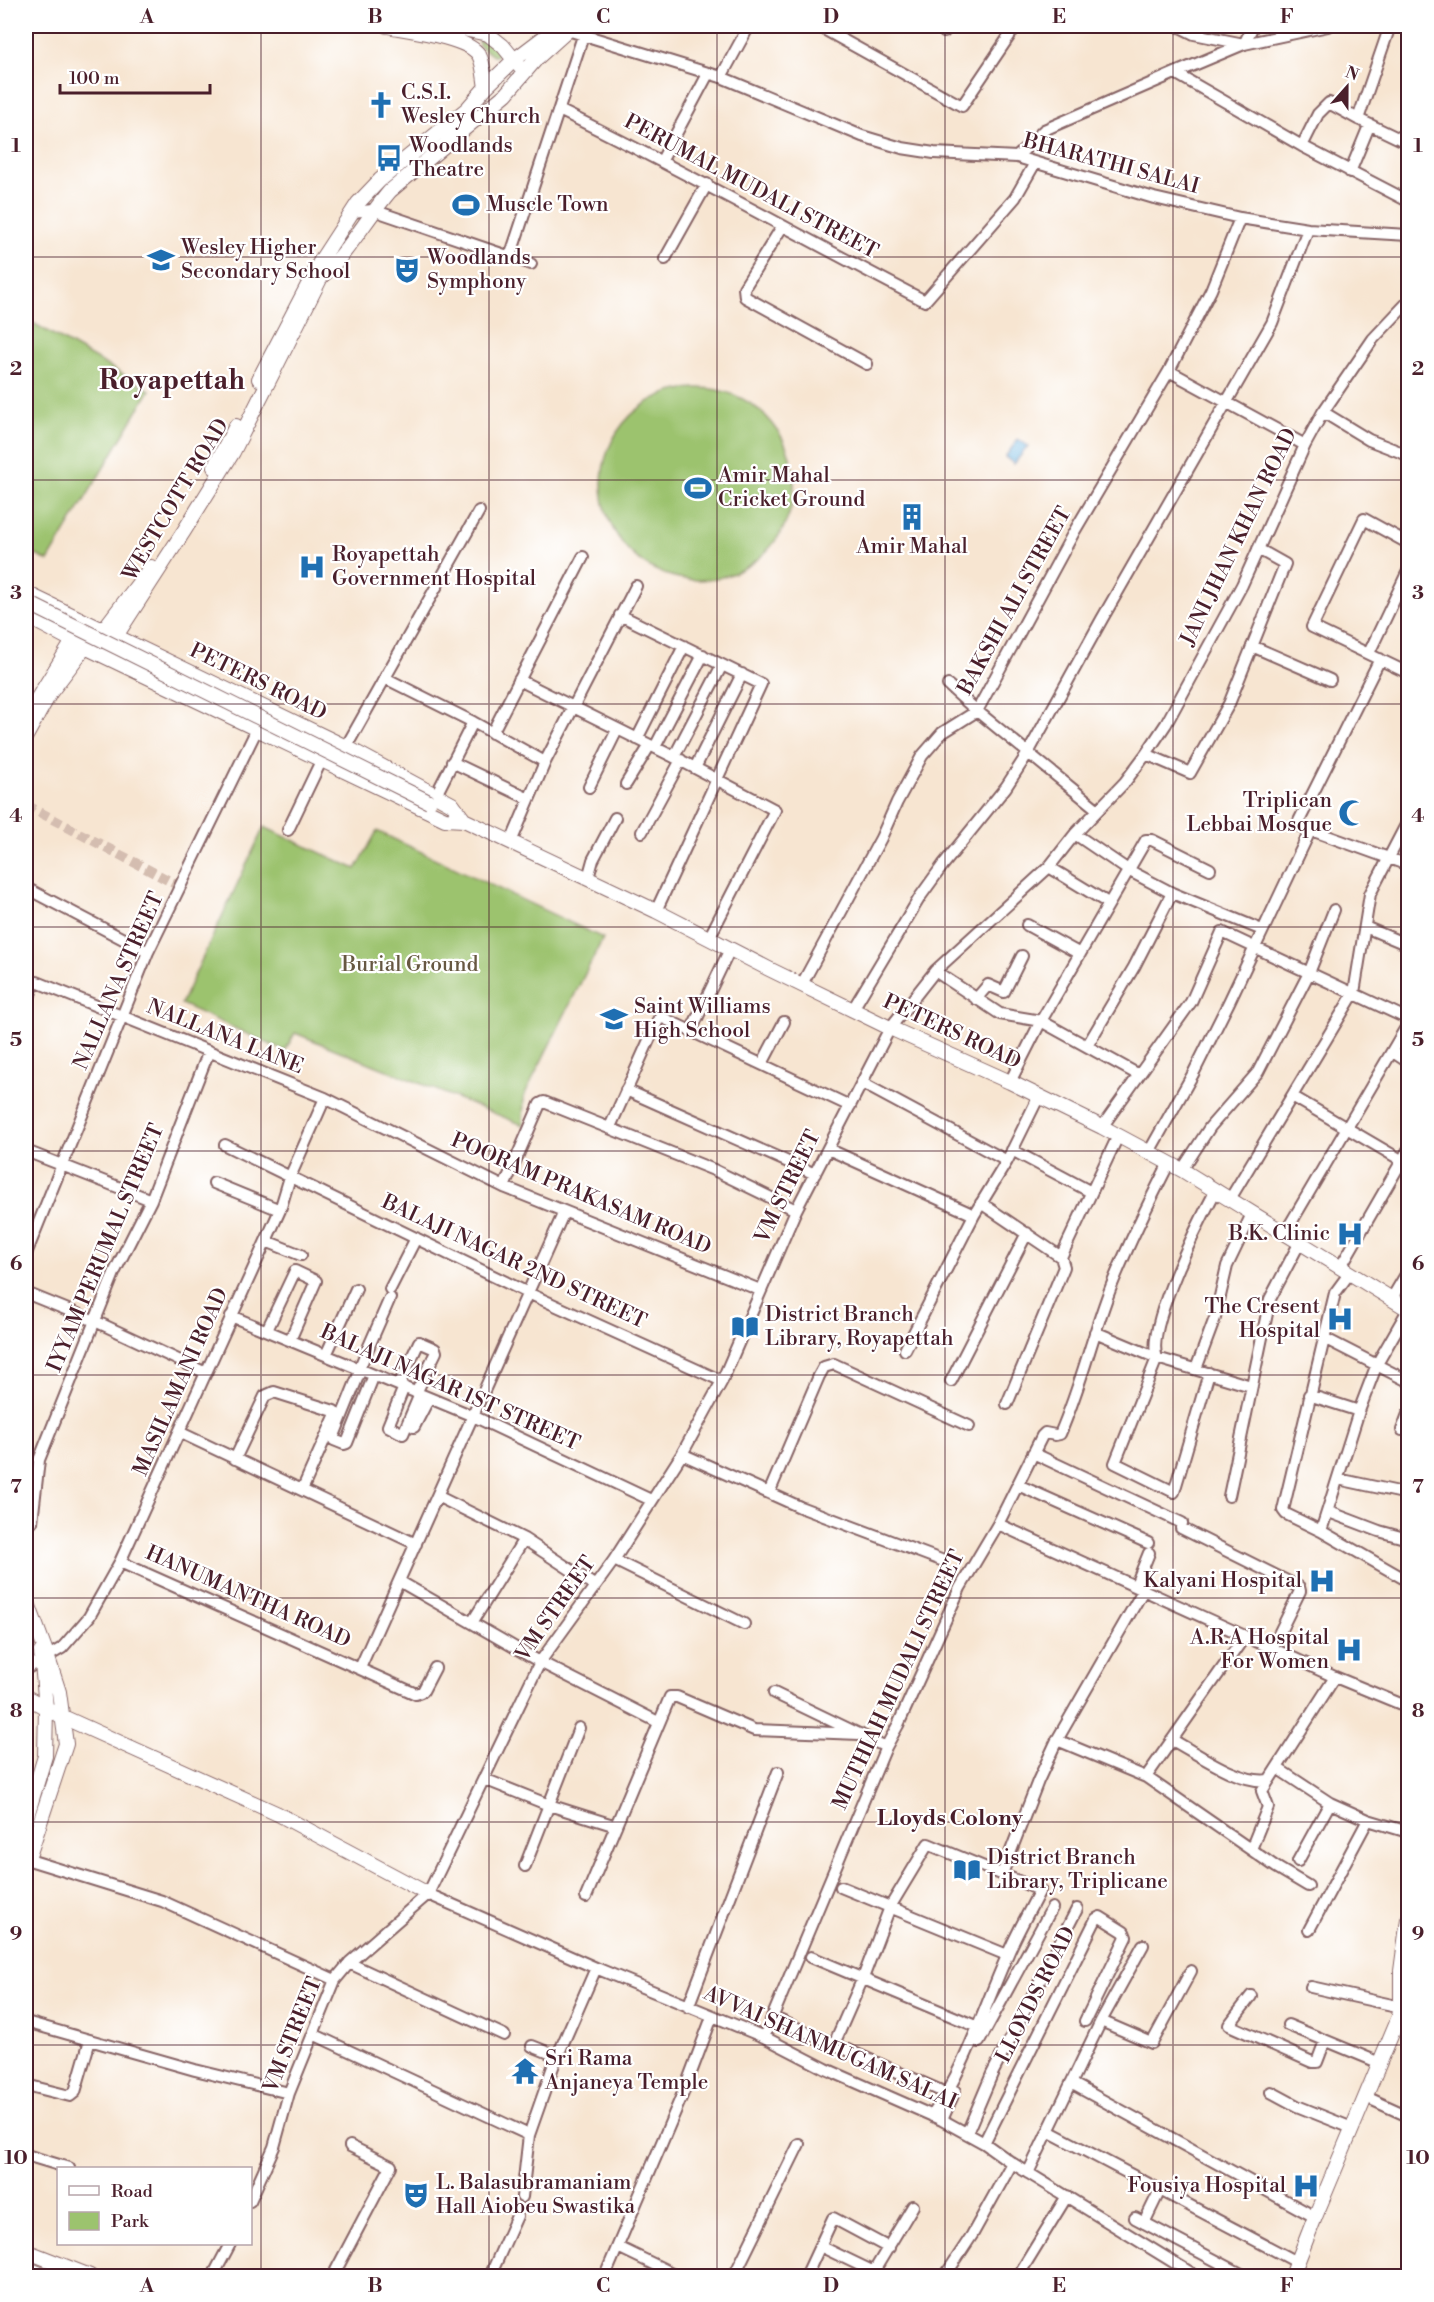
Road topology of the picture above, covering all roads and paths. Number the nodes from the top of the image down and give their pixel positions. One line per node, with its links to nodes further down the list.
1 (387, 26): 18 (main road)
2 (447, 26): 13 (main road)
3 (748, 26): 17 (street)
4 (818, 26): 5 (street)
5 (1016, 26)
6 (1178, 26): 12 (street)
7 (1253, 26): 12 (street)
8 (1328, 26): 12 (street)
9 (1390, 26): 20 (street)
10 (564, 27): 11 (street, BHARATHI SALAI); 13 (main road, WESTCOTT ROAD); 14 (main road, WESTCOTT ROAD)
11 (583, 36): 16 (street, BHARATHI SALAI); 19 (street)
12 (1245, 44): 15 (street)
13 (514, 60): 14 (main road); 18 (main road, WESTCOTT ROAD)
14 (525, 72): 30 (main road, WESTCOTT ROAD)
15 (1175, 73): 23 (street); 24 (street)
16 (708, 74): 17 (street, BHARATHI SALAI); 25 (street)
17 (721, 77): 24 (street, BHARATHI SALAI)
18 (486, 87): 31 (main road, WESTCOTT ROAD)
19 (559, 110): 25 (street, PERUMAL MUDALI STREET); 36 (street)
20 (1358, 119): 21 (street); 23 (street)
21 (1369, 126): 22 (street); 27 (street)
22 (1408, 143)
23 (1302, 146): 27 (street)
24 (1017, 157): 26 (street, BHARATHI SALAI)
25 (662, 160): 28 (street, PERUMAL MUDALI STREET)
26 (1035, 163): 32 (street, BHARATHI SALAI); 33 (street, PERUMAL MUDALI STREET)
27 (1350, 172): 29 (street)
28 (707, 184): 33 (street, PERUMAL MUDALI STREET); 37 (street)
29 (1408, 201)
30 (374, 210): 31 (street); 36 (street); 57 (main road, WESTCOTT ROAD)
31 (352, 212): 56 (main road, WESTCOTT ROAD)
32 (1240, 218): 34 (street, BHARATHI SALAI); 41 (street, BAKSHI ALI STREET)
33 (782, 227): 40 (street)
34 (1308, 229): 35 (street, BHARATHI SALAI); 42 (street)
35 (1408, 235)
36 (510, 257): 38 (street)
37 (665, 259)
38 (531, 264)
39 (1408, 302): 43 (street, JANI JHAN KHAN ROAD)
40 (867, 364)
41 (1169, 371): 42 (street); 74 (street, BAKSHI ALI STREET)
42 (1227, 404): 44 (street); 83 (street)
43 (1323, 412): 44 (street, JANI JHAN KHAN ROAD); 45 (street)
44 (1305, 445): 48 (street, JANI JHAN KHAN ROAD)
45 (1408, 455)
46 (479, 511): 67 (street)
47 (1408, 543): 61 (street)
48 (1258, 549): 60 (street); 84 (street, JANI JHAN KHAN ROAD)
49 (582, 557): 69 (street)
50 (1408, 571): 61 (street)
51 (636, 586): 54 (street)
52 (26, 592): 56 (main road, PETERS ROAD)
53 (26, 602): 94 (main road, bridge)
54 (620, 615): 59 (street); 71 (street)
55 (26, 616): 58 (main road, PETERS ROAD)
56 (103, 630): 57 (main road, PETERS ROAD); 58 (main road)
57 (116, 636): 58 (main road); 73 (main road, PETERS ROAD)
58 (79, 644): 72 (main road); 76 (main road, PETERS ROAD)
59 (684, 646): 62 (street); 80 (street)
60 (1252, 646): 68 (street); 84 (street)
61 (1369, 653): 63 (street)
62 (703, 655): 64 (street); 81 (street)
63 (1380, 659): 65 (street); 99 (street)
64 (722, 665): 66 (street); 86 (street)
65 (1408, 673)
66 (742, 674): 89 (street); 90 (street)
67 (385, 678): 75 (street); 82 (street)
68 (1330, 680)
69 (519, 681): 71 (street); 78 (street)
70 (948, 685): 74 (street)
71 (572, 707): 77 (street); 88 (street)
72 (31, 710): 79 (main road)
73 (268, 710): 76 (street, NALLANA STREET); 82 (main road, PETERS ROAD)
74 (977, 711): 83 (street); 127 (street, BAKSHI ALI STREET)
75 (473, 722): 78 (street); 87 (street)
76 (257, 728): 85 (main road, PETERS ROAD); 122 (street, NALLANA STREET)
77 (617, 730): 80 (street); 92 (street)
78 (492, 733): 88 (street)
79 (26, 736)
80 (637, 739): 81 (street)
81 (652, 746): 86 (street); 91 (street)
82 (346, 747): 94 (main road, PETERS ROAD)
83 (1028, 753): 95 (street); 131 (street)
84 (1146, 754): 95 (street, JANI JHAN KHAN ROAD)
85 (322, 759): 97 (main road, PETERS ROAD); 100 (street)
86 (677, 759): 89 (street); 101 (street)
87 (453, 762): 93 (street); 94 (street)
88 (545, 762): 93 (street)
89 (695, 768): 90 (street)
90 (717, 780): 114 (street); 118 (street)
91 (626, 784)
92 (589, 787)
93 (529, 798): 103 (street)
94 (432, 799): 97 (main road)
95 (1097, 809): 102 (street, JANI JHAN KHAN ROAD)
96 (615, 818): 109 (street)
97 (464, 820): 103 (main road, PETERS ROAD)
98 (1408, 821): 104 (street)
99 (1311, 829): 104 (street); 117 (street)
100 (288, 830)
101 (642, 832)
102 (1075, 834): 106 (street, JANI JHAN KHAN ROAD); 108 (street)
103 (511, 842): 109 (main road, PETERS ROAD)
104 (1389, 857): 105 (street); 116 (street)
105 (1408, 866)
106 (1049, 867): 112 (street); 125 (street, JANI JHAN KHAN ROAD)
107 (1210, 868): 108 (street)
108 (1128, 870): 111 (street); 112 (street)
109 (588, 878): 114 (main road, PETERS ROAD)
110 (26, 888): 122 (street)
111 (1172, 893): 117 (street); 139 (street)
112 (1108, 903): 123 (street)
113 (1334, 910): 126 (street)
114 (656, 911): 118 (main road, PETERS ROAD)
115 (1028, 925): 123 (street)
116 (1365, 927): 119 (street); 128 (street)
117 (1262, 930): 120 (street)
118 (709, 938): 121 (main road, PETERS ROAD)
119 (1408, 945)
120 (1254, 946): 126 (street); 144 (street); 160 (street)
121 (730, 949): 127 (main road, PETERS ROAD); 138 (street)
122 (148, 952): 132 (street, NALLANA STREET)
123 (1080, 954): 134 (street)
124 (1022, 956): 129 (street)
125 (935, 971): 129 (street); 137 (street, JANI JHAN KHAN ROAD)
126 (1309, 973): 128 (street); 165 (street)
127 (802, 984): 131 (main road, PETERS ROAD)
128 (1354, 993): 133 (street); 149 (street)
129 (976, 999): 134 (street)
130 (26, 1006): 132 (street, NALLANA LANE)
131 (854, 1009): 137 (main road, PETERS ROAD)
132 (122, 1016): 140 (street, NALLANA LANE); 164 (street, NALLANA STREET)
133 (1408, 1018)
134 (1041, 1021): 139 (street); 145 (street)
135 (784, 1022): 143 (street)
136 (1408, 1024): 141 (street)
137 (890, 1028): 145 (main road, PETERS ROAD); 146 (street, VM STREET)
138 (691, 1031): 143 (street); 147 (street)
139 (1087, 1046): 144 (street)
140 (209, 1051): 150 (street, NALLANA LANE); 173 (street, IYYAM PERUMAL STREET)
141 (1394, 1052): 142 (street); 154 (street)
142 (1408, 1062)
143 (762, 1065): 151 (street)
144 (1139, 1075): 153 (street)
145 (1010, 1082): 148 (main road, PETERS ROAD)
146 (862, 1083): 151 (street, VM STREET); 161 (street)
147 (626, 1090): 152 (street); 166 (street)
148 (1039, 1096): 153 (main road, PETERS ROAD); 161 (street)
149 (1292, 1096): 154 (street); 172 (street)
150 (325, 1098): 167 (street, MASILAMANI ROAD); 169 (street, POORAM PRAKASAM ROAD)
151 (850, 1106): 157 (street, VM STREET)
152 (609, 1127): 169 (street); 176 (street)
153 (1102, 1127): 155 (main road, PETERS ROAD)
154 (1347, 1130): 163 (street); 181 (street)
155 (1118, 1136): 160 (main road, PETERS ROAD); 171 (street)
156 (225, 1145): 167 (street, BALAJI NAGAR 2ND STREET)
157 (828, 1149): 166 (street, VM STREET); 179 (street)
158 (1408, 1150): 163 (street)
159 (26, 1151): 164 (street)
160 (1149, 1152): 162 (main road, PETERS ROAD)
161 (1009, 1155): 171 (street); 174 (street)
162 (1169, 1163): 165 (main road, PETERS ROAD); 199 (street)
163 (1405, 1163): 188 (street)
164 (62, 1164): 173 (street); 185 (street, NALLANA STREET)
165 (1182, 1170): 170 (main road, PETERS ROAD)
166 (815, 1174): 176 (street, VM STREET)
167 (290, 1177): 175 (street, MASILAMANI ROAD); 182 (street, BALAJI NAGAR 2ND STREET)
168 (214, 1184): 175 (street)
169 (504, 1187): 177 (street, POORAM PRAKASAM ROAD)
170 (1216, 1190): 172 (main road, PETERS ROAD); 205 (street)
171 (1091, 1192): 187 (street)
172 (1230, 1199): 178 (main road, PETERS ROAD)
173 (151, 1200): 197 (street, IYYAM PERUMAL STREET)
174 (981, 1203): 179 (street); 180 (street)
175 (280, 1210): 183 (street, MASILAMANI ROAD)
176 (796, 1210): 191 (street, VM STREET)
177 (564, 1212): 191 (street, POORAM PRAKASAM ROAD); 193 (street)
178 (1252, 1214): 181 (main road, PETERS ROAD); 208 (street)
179 (974, 1215): 203 (street)
180 (1027, 1233): 187 (street); 214 (street)
181 (1285, 1233): 184 (main road, PETERS ROAD)
182 (416, 1238): 193 (street, BALAJI NAGAR 2ND STREET); 207 (street)
183 (266, 1241): 186 (street); 196 (street, MASILAMANI ROAD)
184 (1300, 1242): 188 (main road, PETERS ROAD); 216 (street)
185 (26, 1254)
186 (301, 1255)
187 (1060, 1257): 219 (street)
188 (1344, 1271): 194 (main road, PETERS ROAD); 200 (street)
189 (1408, 1271): 194 (street)
190 (356, 1289): 204 (street)
191 (760, 1290): 212 (street, VM STREET)
192 (26, 1293): 197 (street)
193 (528, 1293): 212 (street, BALAJI NAGAR 2ND STREET); 222 (street)
194 (1392, 1298): 195 (main road, PETERS ROAD)
195 (1408, 1310): 206 (street)
196 (231, 1316): 198 (street, BALAJI NAGAR 1ST STREET); 209 (street, MASILAMANI ROAD)
197 (95, 1321): 209 (street); 239 (street, IYYAM PERUMAL STREET)
198 (267, 1330): 201 (street, BALAJI NAGAR 1ST STREET); 201 (street)
199 (1095, 1332): 205 (street); 227 (street, MUTHIAH MUDALI STREET)
200 (1324, 1338): 206 (street); 218 (street)
201 (290, 1340): 204 (street, BALAJI NAGAR 1ST STREET)
202 (413, 1340): 215 (street)
203 (905, 1350)
204 (326, 1355): 207 (street, BALAJI NAGAR 1ST STREET)
205 (1157, 1358): 208 (street); 210 (street)
206 (1377, 1364): 213 (street); 220 (street)
207 (360, 1369): 211 (street, BALAJI NAGAR 1ST STREET); 211 (street)
208 (1196, 1369): 210 (street)
209 (206, 1373): 225 (street, MASILAMANI ROAD)
210 (1209, 1373): 216 (street)
211 (374, 1375): 215 (street, BALAJI NAGAR 1ST STREET)
212 (722, 1381): 228 (street, VM STREET)
213 (1408, 1381)
214 (951, 1382)
215 (399, 1385): 217 (street, BALAJI NAGAR 1ST STREET); 217 (street); 217 (street)
216 (1251, 1386): 236 (street)
217 (422, 1395): 222 (street, BALAJI NAGAR 1ST STREET); 226 (street)
218 (1309, 1395): 220 (street); 241 (street)
219 (1007, 1404)
220 (1359, 1412): 230 (street)
221 (1408, 1414): 224 (street)
222 (473, 1416): 235 (street); 237 (street, BALAJI NAGAR 1ST STREET)
223 (969, 1426): 233 (street)
224 (1402, 1430)
225 (179, 1432): 229 (street); 247 (street, MASILAMANI ROAD)
226 (409, 1436)
227 (1033, 1453): 231 (street, MUTHIAH MUDALI STREET); 256 (street)
228 (682, 1454): 233 (street); 237 (street, VM STREET)
229 (235, 1459): 232 (street); 232 (street)
230 (1338, 1479): 234 (street); 238 (street)
231 (1018, 1485): 240 (street, MUTHIAH MUDALI STREET); 251 (street)
232 (302, 1490): 244 (street)
233 (769, 1493): 246 (street)
234 (1408, 1494)
235 (437, 1496): 242 (street); 244 (street)
236 (1229, 1496)
237 (651, 1500): 245 (street, VM STREET)
238 (1329, 1512): 241 (street); 243 (street)
239 (32, 1522)
240 (998, 1524): 251 (street); 273 (street, MUTHIAH MUDALI STREET)
241 (1322, 1531): 249 (street)
242 (524, 1539): 250 (street); 253 (street)
243 (1408, 1539)
244 (416, 1544): 248 (street)
245 (614, 1560): 250 (street, VM STREET); 254 (street)
246 (941, 1560)
247 (120, 1562): 257 (street, MASILAMANI ROAD); 259 (street, HANUMANTHA ROAD)
248 (399, 1581): 253 (street); 259 (street)
249 (1408, 1581)
250 (594, 1585): 258 (street, VM STREET)
251 (1140, 1587): 255 (street); 271 (street)
252 (26, 1598): 257 (main road)
253 (473, 1622): 258 (street)
254 (744, 1624)
255 (1245, 1636): 256 (street); 272 (street)
256 (1272, 1648): 262 (street)
257 (44, 1653): 261 (street, MASILAMANI ROAD); 266 (main road); 267 (main road)
258 (540, 1662): 268 (street); 277 (street, VM STREET)
259 (360, 1668): 260 (street, HANUMANTHA ROAD)
260 (435, 1668)
261 (26, 1669)
262 (1335, 1677): 265 (street); 274 (street)
263 (774, 1693): 270 (street)
264 (26, 1697): 266 (main road)
265 (1408, 1707)
266 (46, 1708): 267 (main road); 281 (main road)
267 (63, 1717): 286 (main road); 292 (main road)
268 (658, 1722): 270 (street); 283 (street)
269 (579, 1728): 280 (street)
270 (860, 1734): 273 (street)
271 (1057, 1740): 276 (street); 289 (street)
272 (1172, 1740): 276 (street); 278 (street)
273 (885, 1747): 312 (street, MUTHIAH MUDALI STREET)
274 (1277, 1768): 278 (street); 279 (street)
275 (778, 1772): 309 (street)
276 (1146, 1777): 285 (street)
277 (484, 1779): 280 (street); 292 (street, VM STREET)
278 (1269, 1780): 285 (street)
279 (1330, 1803): 282 (street); 287 (street)
280 (549, 1805): 283 (street); 288 (street)
281 (26, 1819)
282 (1368, 1820): 284 (street); 298 (street)
283 (616, 1826): 293 (street)
284 (1408, 1832)
285 (1251, 1849): 290 (street)
286 (27, 1859): 306 (street)
287 (1298, 1861)
288 (525, 1866)
289 (1002, 1874): 294 (street); 300 (street)
290 (1308, 1886)
291 (841, 1887): 294 (street)
292 (428, 1894): 302 (street, VM STREET); 303 (street, AVVAI SHANMUGAM SALAI)
293 (586, 1897)
294 (890, 1907): 300 (street); 305 (street)
295 (1052, 1908): 334 (street)
296 (1077, 1909): 337 (street)
297 (1408, 1919): 310 (main road)
298 (1309, 1930)
299 (1143, 1945): 314 (street)
300 (1007, 1955): 317 (street)
301 (811, 1957): 305 (street)
302 (349, 1963): 306 (street, VM STREET); 319 (street)
303 (596, 1968): 309 (street, AVVAI SHANMUGAM SALAI); 325 (street)
304 (1191, 1971): 314 (street)
305 (862, 1978): 317 (street); 323 (street)
306 (334, 1980): 318 (street, VM STREET)
307 (1311, 1987): 310 (street)
308 (1251, 1996): 322 (street)
309 (688, 2007): 311 (street, AVVAI SHANMUGAM SALAI)
310 (1404, 2013): 326 (main road)
311 (712, 2017): 320 (street, AVVAI SHANMUGAM SALAI); 355 (street)
312 (772, 2017): 320 (street, MUTHIAH MUDALI STREET); 323 (street)
313 (1085, 2021): 339 (street, LLOYDS ROAD)
314 (1101, 2021): 327 (street)
315 (26, 2022): 321 (street)
316 (1288, 2025): 322 (street)
317 (978, 2028): 334 (street)
318 (313, 2034): 331 (street, VM STREET); 338 (street)
319 (504, 2035)
320 (764, 2037): 334 (street, AVVAI SHANMUGAM SALAI)
321 (90, 2040): 328 (street); 331 (street)
322 (1325, 2041): 326 (street)
323 (834, 2044): 329 (street)
324 (532, 2046): 325 (street)
325 (557, 2056): 338 (street)
326 (1380, 2064): 332 (main road)
327 (1071, 2083): 336 (street); 352 (street)
328 (26, 2085)
329 (939, 2090)
330 (1271, 2092): 335 (street)
331 (288, 2093): 347 (street, VM STREET)
332 (1366, 2097): 333 (street); 335 (main road)
333 (1408, 2116)
334 (937, 2118): 337 (street, AVVAI SHANMUGAM SALAI)
335 (1352, 2128): 352 (main road)
336 (1048, 2131): 345 (street); 346 (street)
337 (967, 2133): 339 (street, AVVAI SHANMUGAM SALAI)
338 (529, 2135): 349 (street)
339 (984, 2143): 343 (street, AVVAI SHANMUGAM SALAI)
340 (799, 2144): 369 (street)
341 (350, 2146): 365 (street)
342 (26, 2155): 344 (street)
343 (1012, 2163): 345 (street, AVVAI SHANMUGAM SALAI); 371 (street)
344 (63, 2167)
345 (1028, 2173): 348 (street, AVVAI SHANMUGAM SALAI)
346 (1160, 2190): 358 (street); 373 (street)
347 (252, 2196)
348 (1067, 2196): 361 (street, AVVAI SHANMUGAM SALAI); 372 (street)
349 (522, 2198)
350 (914, 2206): 356 (street)
351 (517, 2216): 366 (street)
352 (1315, 2217): 358 (main road)
353 (229, 2245): 364 (street)
354 (820, 2246): 356 (street); 360 (street); 370 (street)
355 (618, 2247): 367 (street); 368 (street)
356 (889, 2248): 360 (street)
357 (26, 2251): 363 (main road)
358 (1297, 2262): 374 (main road)
359 (26, 2268): 362 (main road)
360 (873, 2274)
361 (1193, 2276)
362 (45, 2277)
363 (90, 2277)
364 (213, 2277)
365 (333, 2277)
366 (490, 2277)
367 (605, 2277)
368 (678, 2277)
369 (734, 2277)
370 (806, 2277)
371 (945, 2277)
372 (1018, 2277)
373 (1245, 2277)
374 (1292, 2277)

